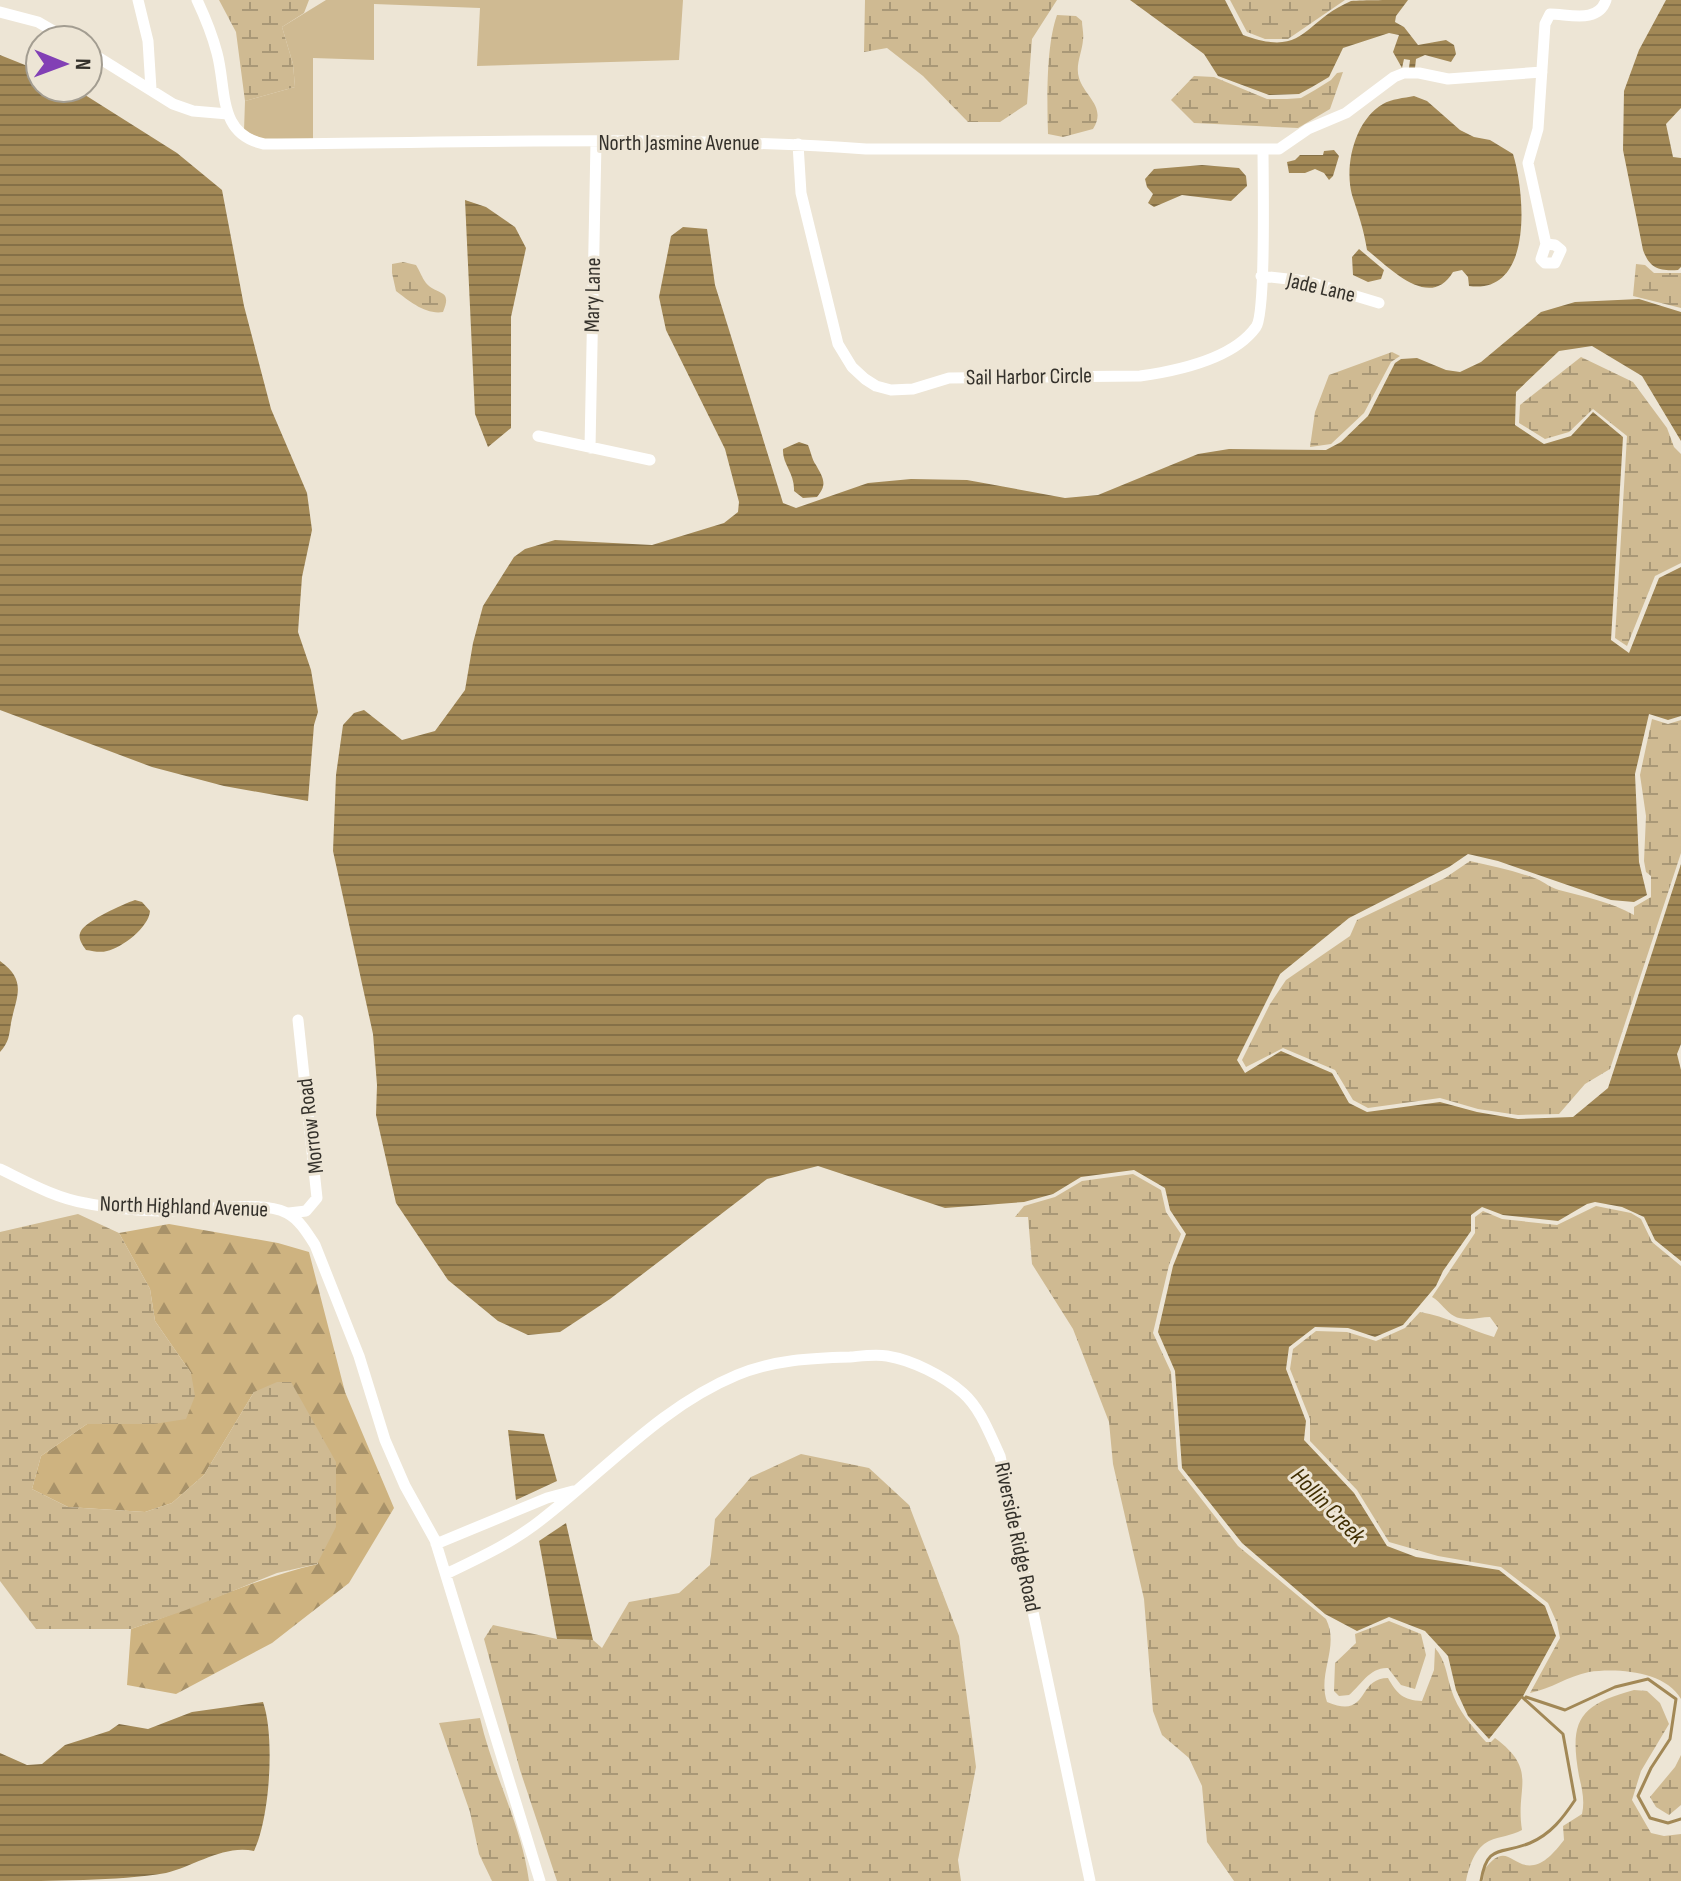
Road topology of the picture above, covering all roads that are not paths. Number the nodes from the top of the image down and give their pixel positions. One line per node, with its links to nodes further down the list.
1 (138, 0): 8 (street)
2 (197, 0): 9 (street)
3 (1606, 0): 7 (street)
4 (0, 12): 5 (street)
5 (41, 24)
6 (104, 61): 8 (street)
7 (1542, 72): 12 (street); 13 (street)
8 (151, 89): 9 (street)
9 (228, 114): 10 (street, North Jasmine Avenue)
10 (596, 142): 11 (street, North Jasmine Avenue); 17 (street, Mary Lane)
11 (798, 144): 12 (street, North Jasmine Avenue); 14 (street, Sail Harbor Circle)
12 (1263, 150): 14 (street, Sail Harbor Circle)
13 (1546, 244)
14 (1261, 276): 15 (street, Jade Lane)
15 (1379, 303)
16 (538, 436): 17 (street)
17 (590, 448): 18 (street)
18 (650, 460)
19 (298, 1020): 21 (street, Morrow Road)
20 (0, 1169): 21 (street, North Highland Avenue)
21 (289, 1213): 23 (street, North Highland Avenue)
22 (577, 1490): 23 (street, Riverside Ridge Road); 24 (street, Riverside Ridge Road); 26 (street, Riverside Ridge Road)
23 (436, 1544): 24 (street, North Highland Avenue)
24 (446, 1574): 25 (street, North Highland Avenue)
25 (540, 1881)
26 (1090, 1881)

